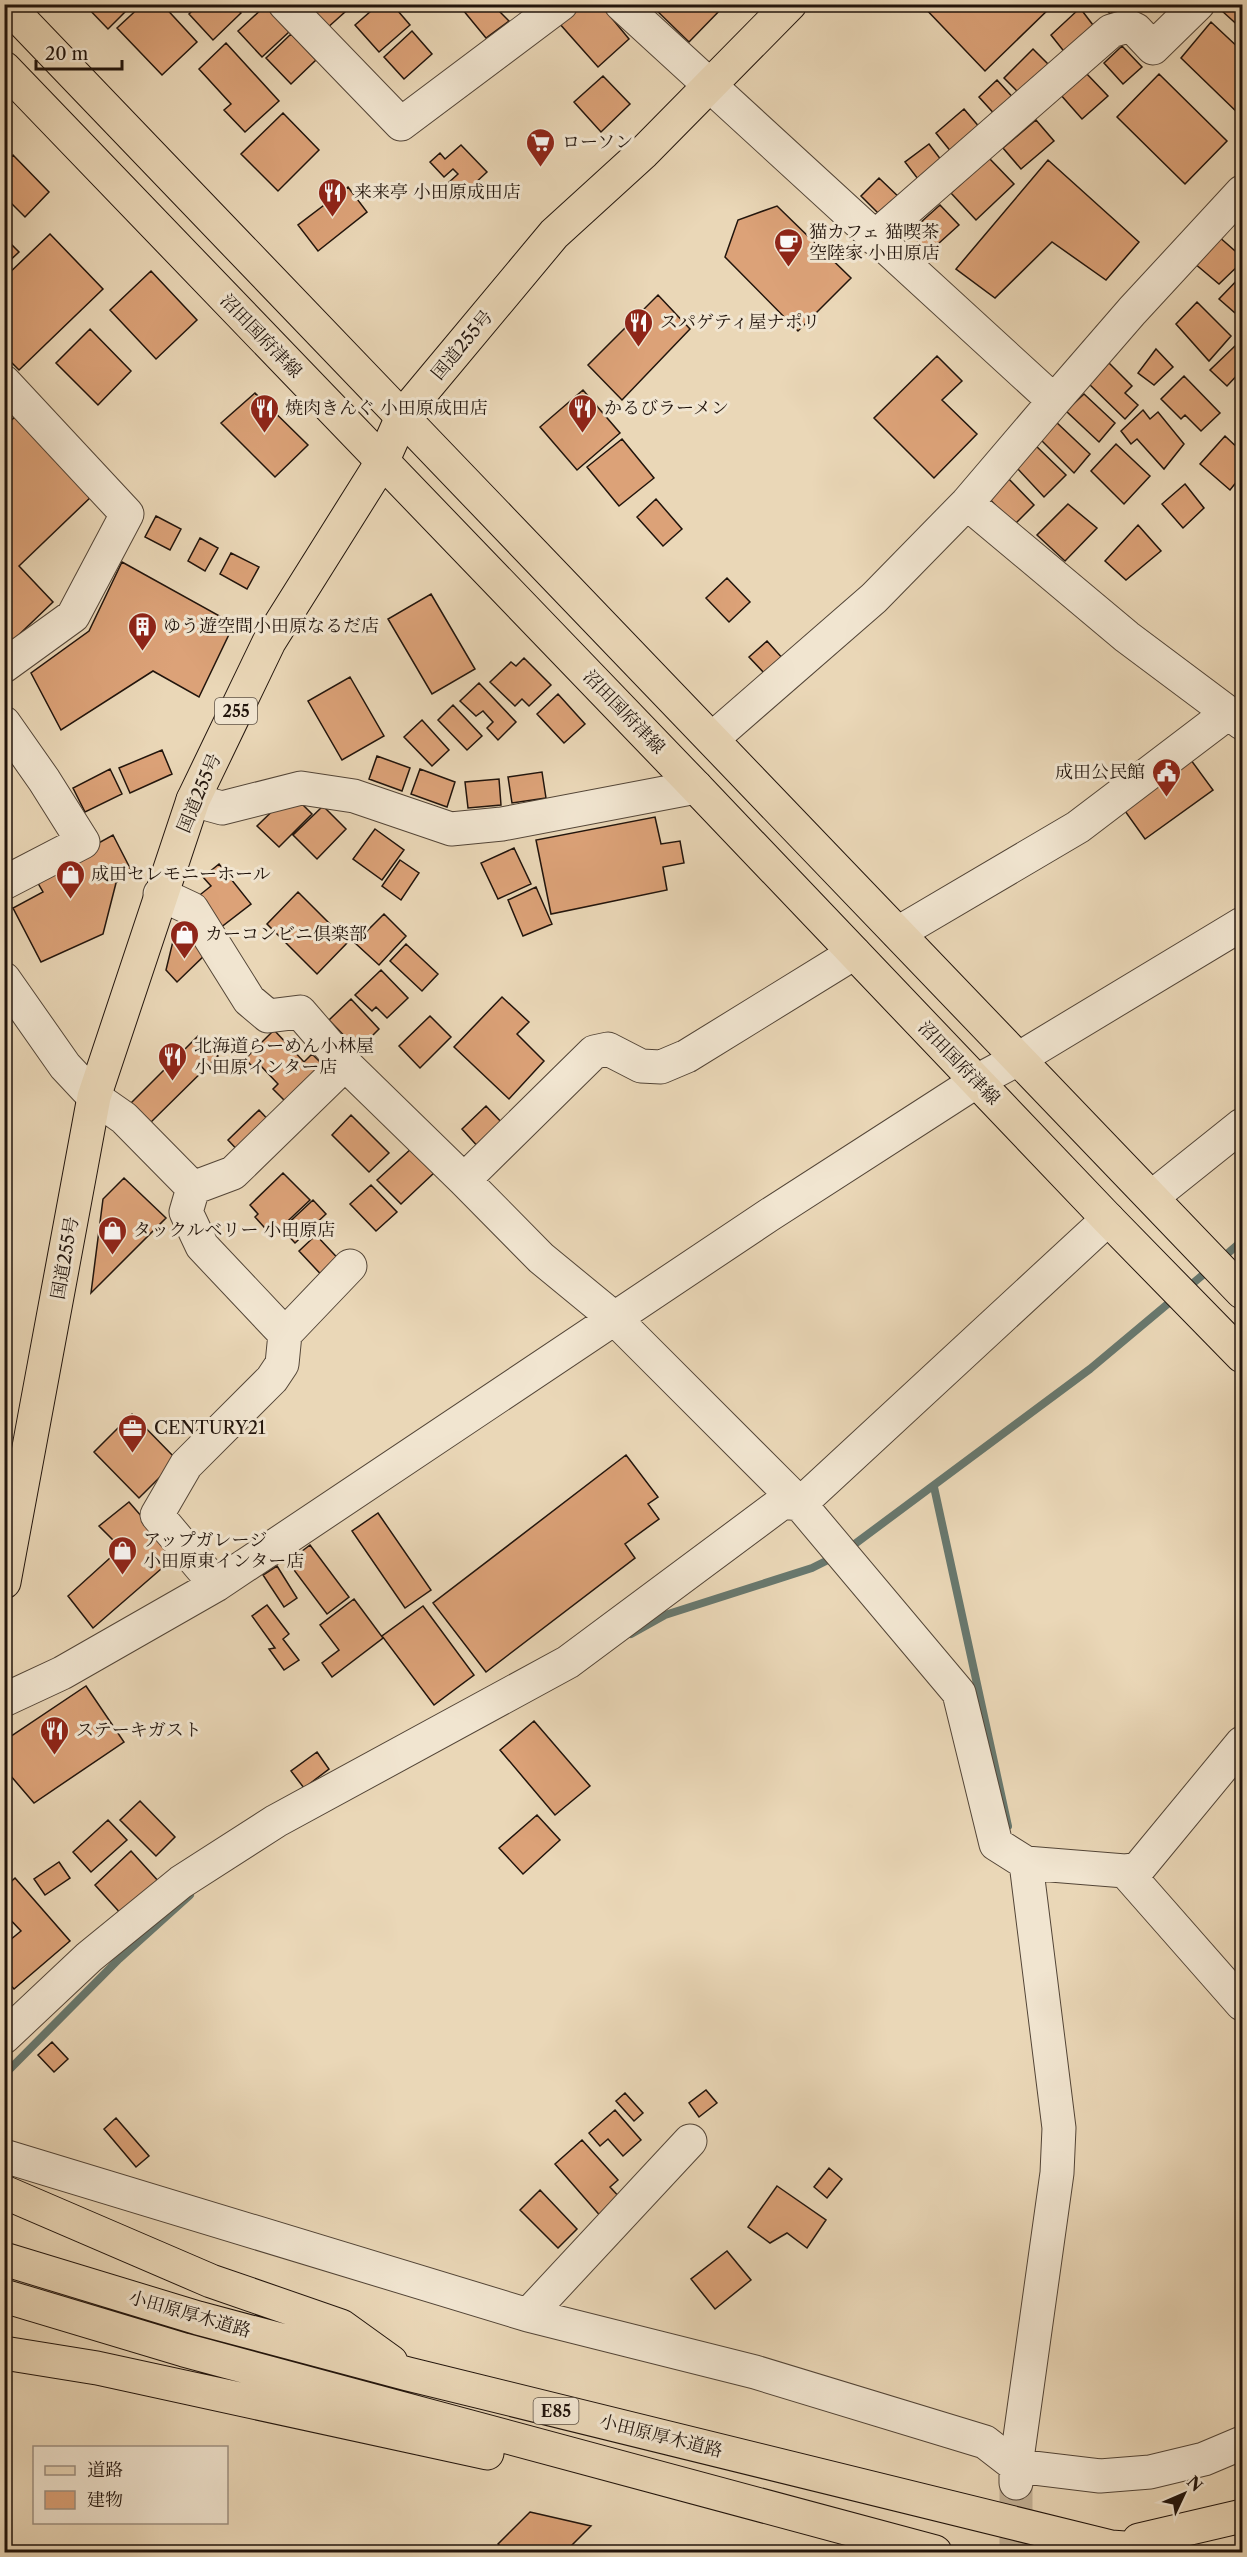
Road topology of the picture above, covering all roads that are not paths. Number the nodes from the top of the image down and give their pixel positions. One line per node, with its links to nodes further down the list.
1 (6, 4): 13 (main road)
2 (285, 4): 3 (street)
3 (561, 4)
4 (621, 4): 8 (street)
5 (790, 4): 8 (main road, 国道255号 / 255)
6 (1198, 4): 10 (street)
7 (4, 68): 14 (main road, 沼田国府津線)
8 (708, 87): 10 (street); 13 (main road, 国道255号 / 255)
9 (1236, 212): 12 (street)
10 (874, 238): 12 (street)
11 (4, 382): 16 (street)
12 (1054, 400): 15 (street)
13 (403, 415): 14 (main road, 国道255号 / 255); 19 (main road)
14 (382, 462): 20 (main road, 沼田国府津線); 21 (main road, 国道255号 / 255)
15 (967, 503): 17 (street); 19 (street)
16 (4, 666)
17 (1235, 718): 25 (street)
18 (4, 723): 22 (street)
19 (712, 739): 25 (main road)
20 (696, 787): 21 (street); 26 (main road, 沼田国府津線)
21 (193, 800): 23 (main road, 国道255号 / 255)
22 (4, 883)
23 (160, 894): 29 (street); 31 (main road, 国道255号 / 255)
24 (1242, 924): 28 (street)
25 (897, 933): 28 (main road)
26 (854, 953): 30 (main road, 沼田国府津線); 33 (street)
27 (4, 979): 31 (street)
28 (1018, 1059): 30 (street); 35 (main road)
29 (345, 1064): 33 (street); 34 (street)
30 (977, 1081): 36 (main road, 沼田国府津線); 39 (street)
31 (94, 1096): 34 (street); 43 (main road, 国道255号 / 255)
32 (1242, 1125): 35 (street)
33 (464, 1180): 39 (street)
34 (193, 1188): 40 (street)
35 (1152, 1197): 38 (main road)
36 (1108, 1220): 41 (main road, 沼田国府津線); 42 (street)
37 (350, 1266): 40 (street)
38 (1236, 1286)
39 (614, 1318): 42 (street); 44 (street)
40 (285, 1334): 44 (street)
41 (1242, 1356)
42 (800, 1504): 47 (street); 50 (street)
43 (4, 1582)
44 (216, 1585): 45 (street)
45 (4, 1700)
46 (1242, 1743): 48 (street)
47 (1026, 1863): 48 (street); 60 (street)
48 (1125, 1872): 49 (street)
49 (1242, 2004)
50 (4, 2037)
51 (690, 2141): 56 (street)
52 (4, 2156): 56 (street)
53 (4, 2193): 58 (main road)
54 (4, 2259): 58 (main road, 小田原厚木道路 / E85)
55 (4, 2296): 62 (main road, 小田原厚木道路 / E85)
56 (528, 2315): 60 (street)
57 (4, 2354): 62 (main road)
58 (408, 2374): 63 (main road, 小田原厚木道路 / E85)
59 (1242, 2443): 60 (street)
60 (1016, 2475)
61 (1242, 2516): 63 (main road, 小田原厚木道路 / E85)
62 (873, 2536): 64 (main road, 小田原厚木道路 / E85)
63 (1111, 2547): 65 (main road, 小田原厚木道路 / E85)
64 (935, 2553)
65 (1178, 2553)

